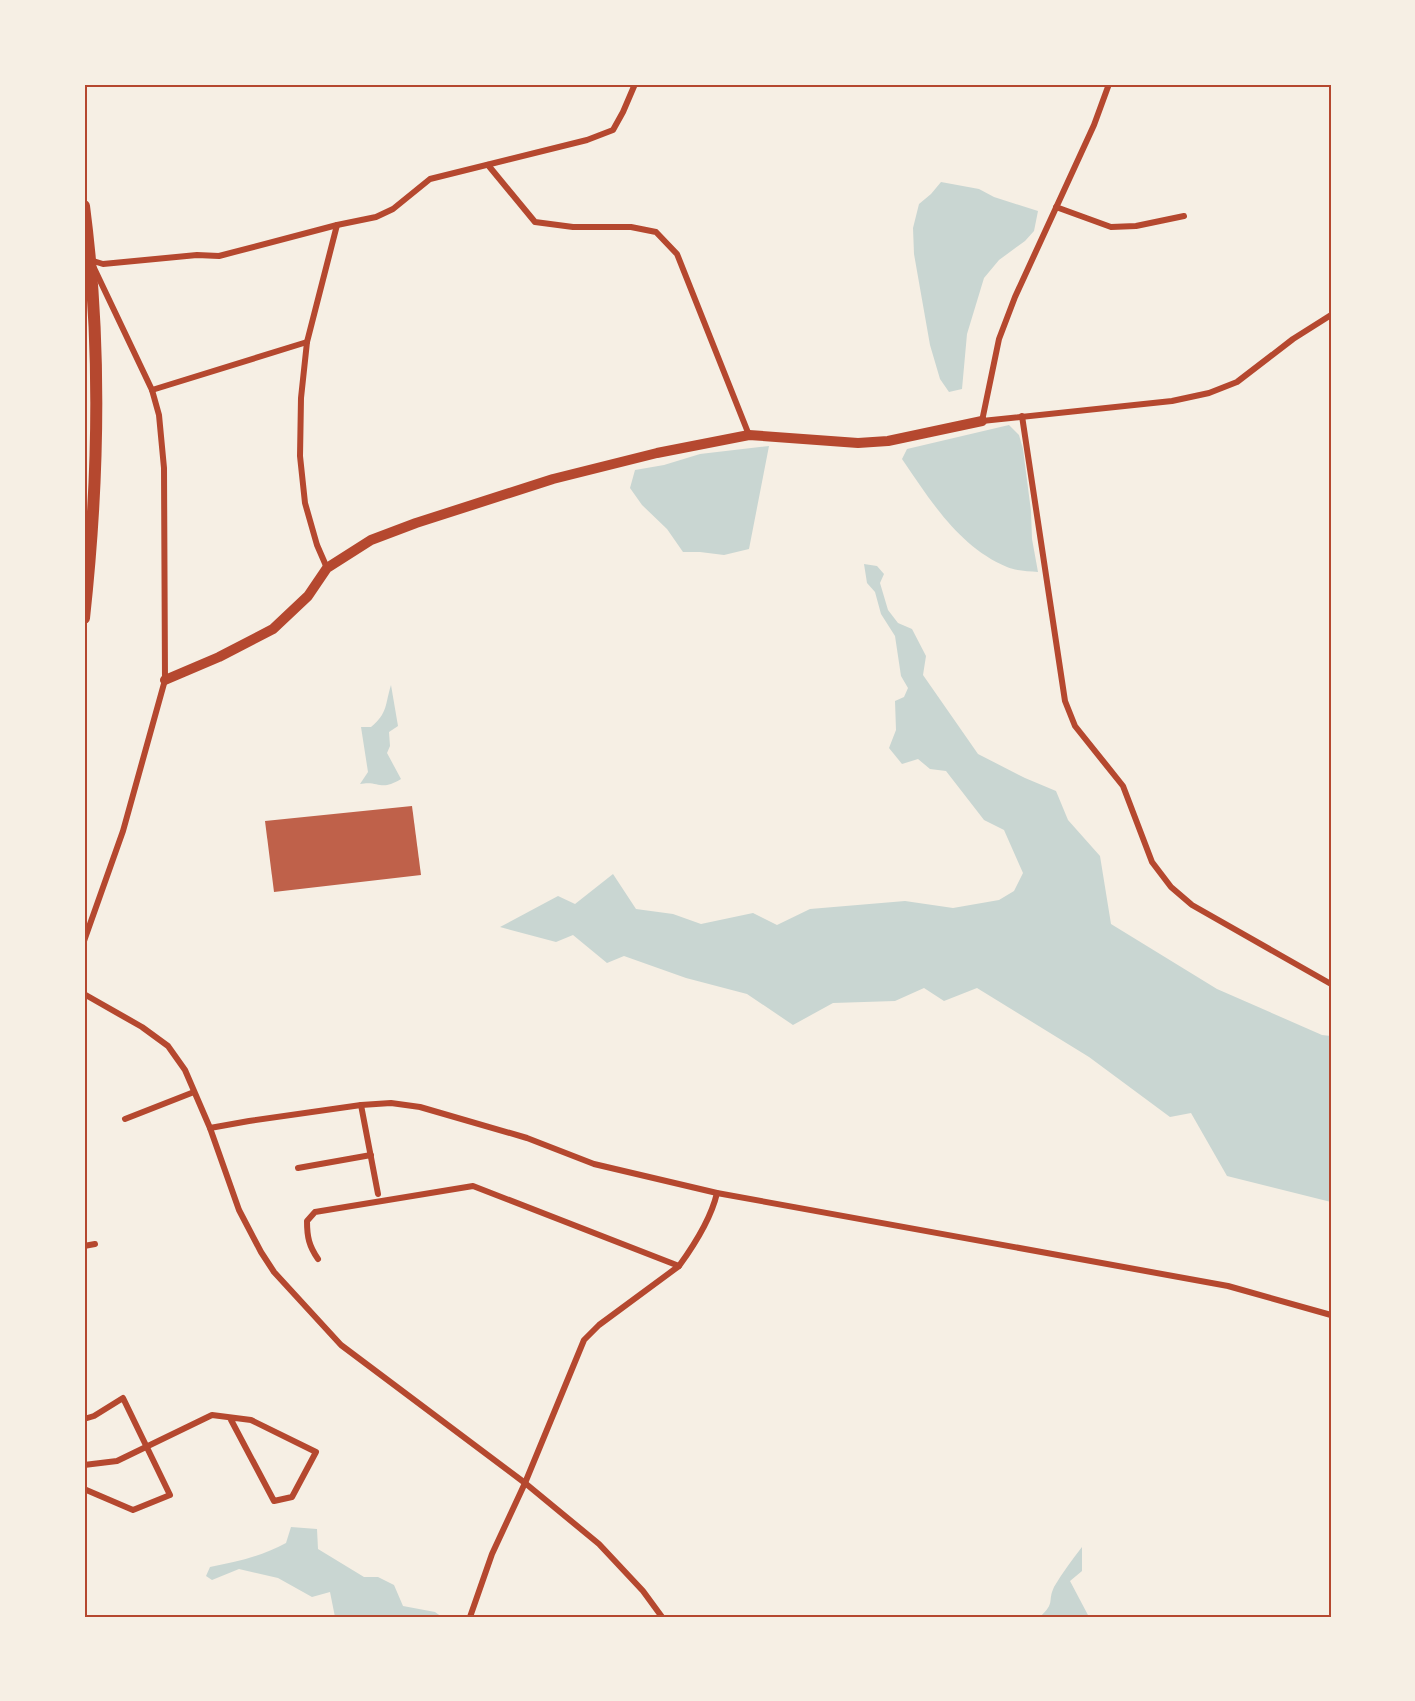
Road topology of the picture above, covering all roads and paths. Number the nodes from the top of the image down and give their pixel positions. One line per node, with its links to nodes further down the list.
1 (635, 84): 3 (street)
2 (1109, 84): 5 (street)
3 (489, 165): 7 (street); 15 (street)
4 (84, 206): 8 (main road)
5 (1056, 207): 6 (street); 14 (street)
6 (1184, 216)
7 (338, 225): 9 (street); 11 (street)
8 (86, 242): 9 (main road)
9 (90, 260): 12 (street); 17 (main road)
10 (1331, 315): 13 (street)
11 (307, 342): 12 (street); 16 (street)
12 (152, 390): 18 (street)
13 (1022, 416): 14 (street); 20 (street)
14 (982, 421): 15 (street)
15 (749, 435): 16 (street)
16 (327, 568): 18 (street)
17 (84, 618)
18 (165, 680): 19 (street)
19 (84, 941)
20 (1331, 984)
21 (84, 994): 22 (street)
22 (195, 1092): 24 (street); 25 (street)
23 (361, 1105): 25 (street); 26 (street); 28 (street)
24 (124, 1119)
25 (210, 1128): 39 (street)
26 (370, 1155): 27 (street); 29 (street)
27 (298, 1168)
28 (717, 1193): 33 (street); 34 (street)
29 (378, 1194)
30 (95, 1244): 31 (street)
31 (84, 1246)
32 (318, 1259): 33 (street)
33 (679, 1266): 39 (street)
34 (1331, 1315)
35 (230, 1418): 35 (street); 37 (street)
36 (84, 1419): 37 (street)
37 (147, 1447): 38 (street); 40 (street)
38 (84, 1465)
39 (525, 1484): 41 (street); 42 (street)
40 (84, 1489)
41 (470, 1617)
42 (662, 1617)

